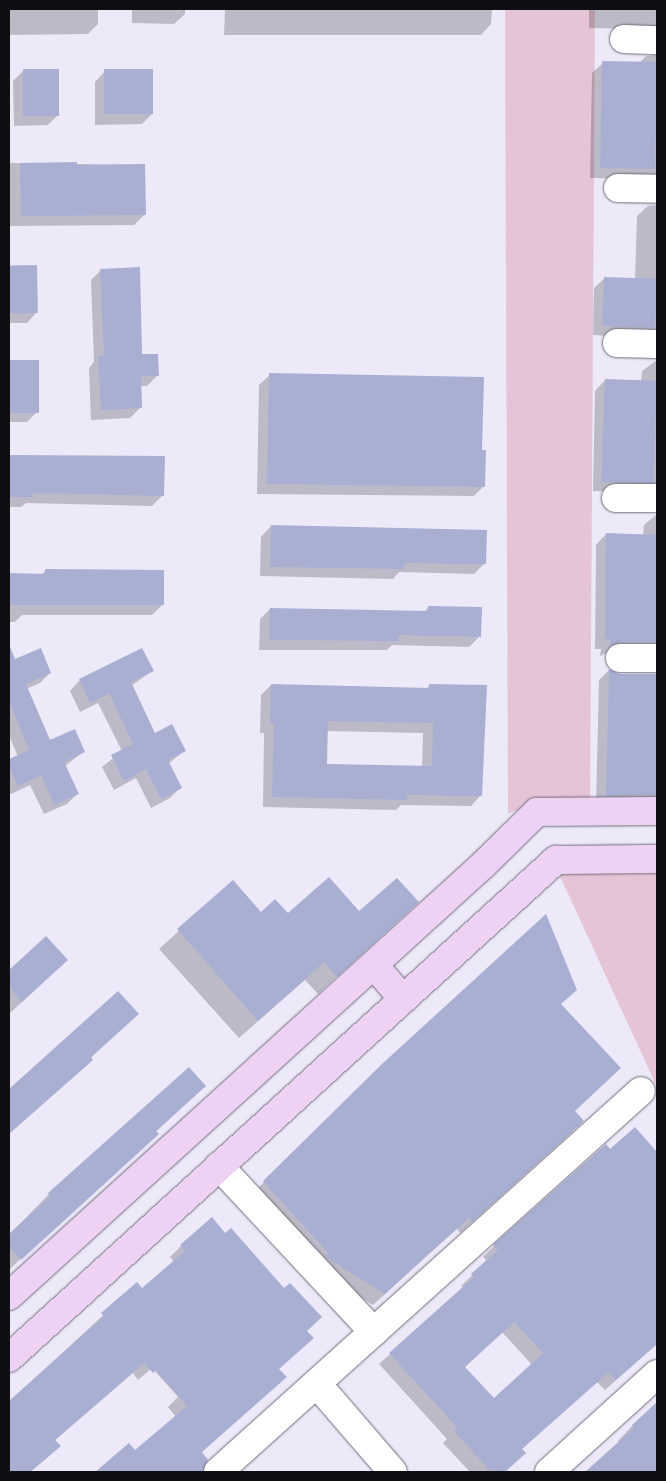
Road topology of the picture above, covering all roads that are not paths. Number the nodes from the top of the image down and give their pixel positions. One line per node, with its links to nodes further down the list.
1 (624, 39): 2 (street)
2 (657, 40)
3 (618, 188): 4 (street)
4 (657, 188)
5 (617, 343): 6 (street)
6 (657, 344)
7 (616, 498): 8 (street)
8 (657, 498)
9 (620, 658): 10 (street)
10 (657, 658)
11 (657, 811): 13 (main road)
12 (657, 859): 14 (main road)
13 (374, 965): 14 (main road); 17 (main road)
14 (403, 999): 16 (main road)
15 (642, 1091): 18 (street)
16 (219, 1166): 18 (street); 19 (main road)
17 (9, 1296)
18 (374, 1332): 21 (street)
19 (9, 1358)
20 (657, 1374): 24 (street)
21 (317, 1384): 22 (street); 23 (street)
22 (218, 1472)
23 (393, 1472)
24 (549, 1472)

